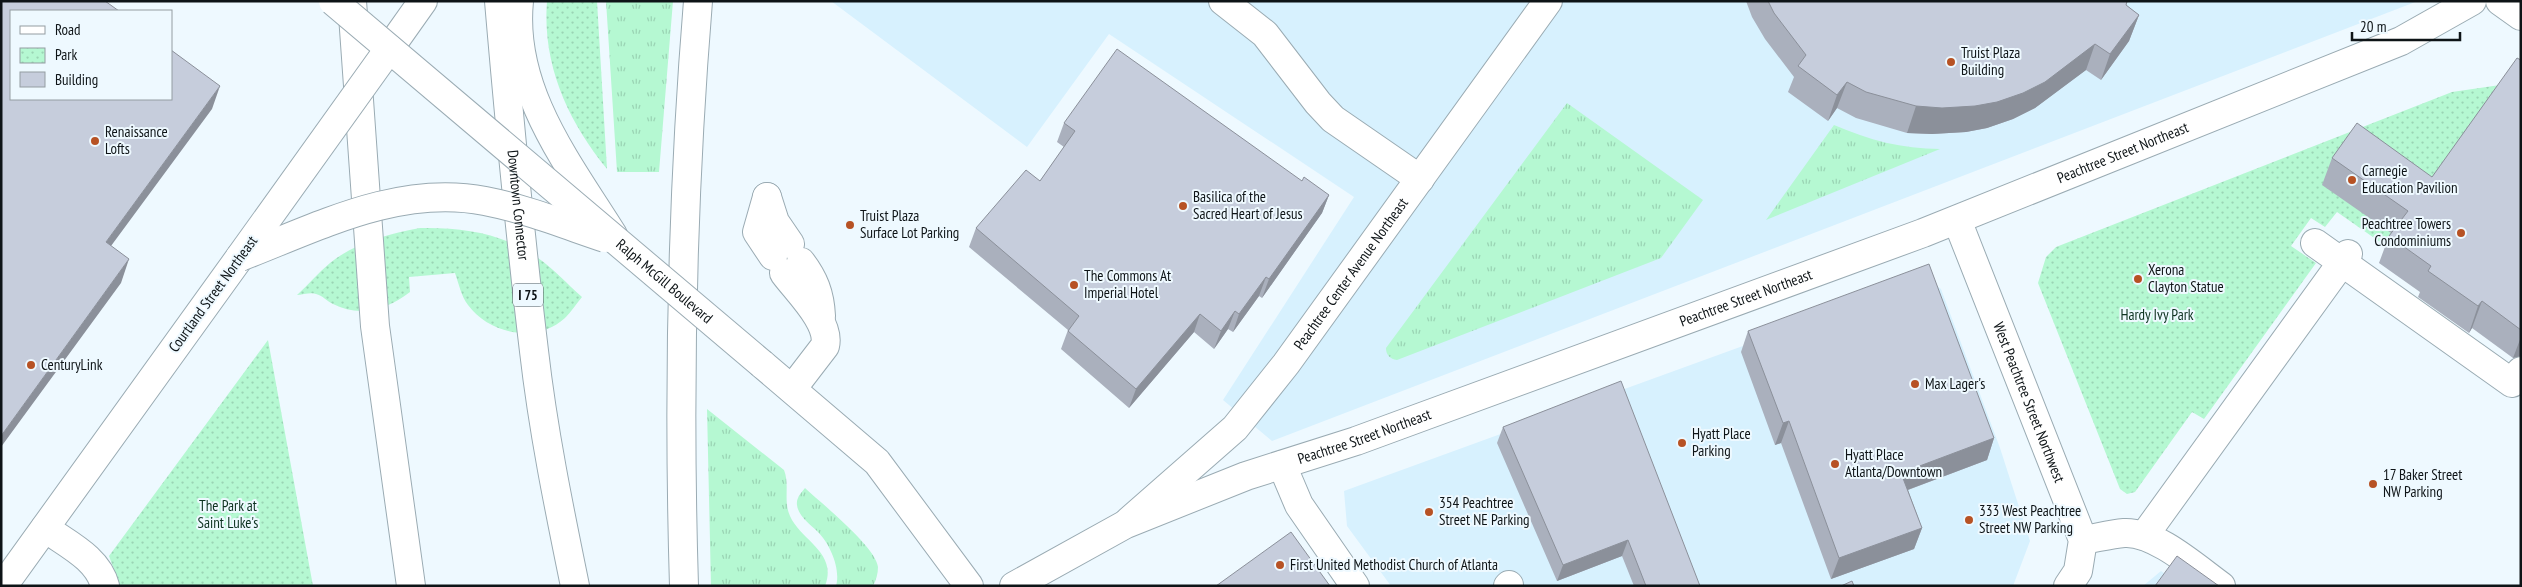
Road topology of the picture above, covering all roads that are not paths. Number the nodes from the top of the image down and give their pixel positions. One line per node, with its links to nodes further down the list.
1 (333, 1): 12 (main road, Ralph McGill Boulevard, bridge)
2 (352, 1): 29 (main road)
3 (423, 1): 12 (main road, Courtland Street Northeast)
4 (499, 1): 30 (main road, Downtown Connector / I 75)
5 (519, 1): 15 (main road)
6 (698, 1): 31 (main road)
7 (1223, 1): 13 (main road)
8 (1548, 1): 13 (main road, Peachtree Center Avenue Northeast)
9 (2472, 1): 14 (main road, Peachtree Street Northeast)
10 (2500, 1): 11 (main road)
11 (2521, 16)
12 (389, 49): 15 (main road, Ralph McGill Boulevard, bridge); 17 (main road, Courtland Street Northeast, bridge)
13 (1420, 178): 23 (main road, Peachtree Center Avenue Northeast)
14 (1957, 220): 22 (main road, Peachtree Street Northeast); 26 (main road, West Peachtree Street Northwest)
15 (618, 242): 17 (main road, bridge); 21 (main road, Ralph McGill Boulevard, bridge)
16 (2315, 243): 18 (main road)
17 (240, 257): 24 (main road, Courtland Street Northeast)
18 (2345, 258): 20 (main road); 25 (main road)
19 (787, 259): 21 (main road)
20 (2521, 371)
21 (792, 389): 32 (main road, Ralph McGill Boulevard)
22 (1282, 465): 23 (main road, Peachtree Street Northeast); 34 (main road)
23 (1126, 524): 33 (main road, Peachtree Street Northeast)
24 (44, 528): 27 (main road, Courtland Street Northeast); 28 (main road)
25 (2144, 536): 26 (main road); 36 (main road)
26 (2083, 540): 35 (main road)
27 (3, 586)
28 (104, 586)
29 (411, 586)
30 (575, 586)
31 (684, 586)
32 (969, 586)
33 (1014, 586)
34 (1356, 586)
35 (2068, 586)
36 (2221, 586)

